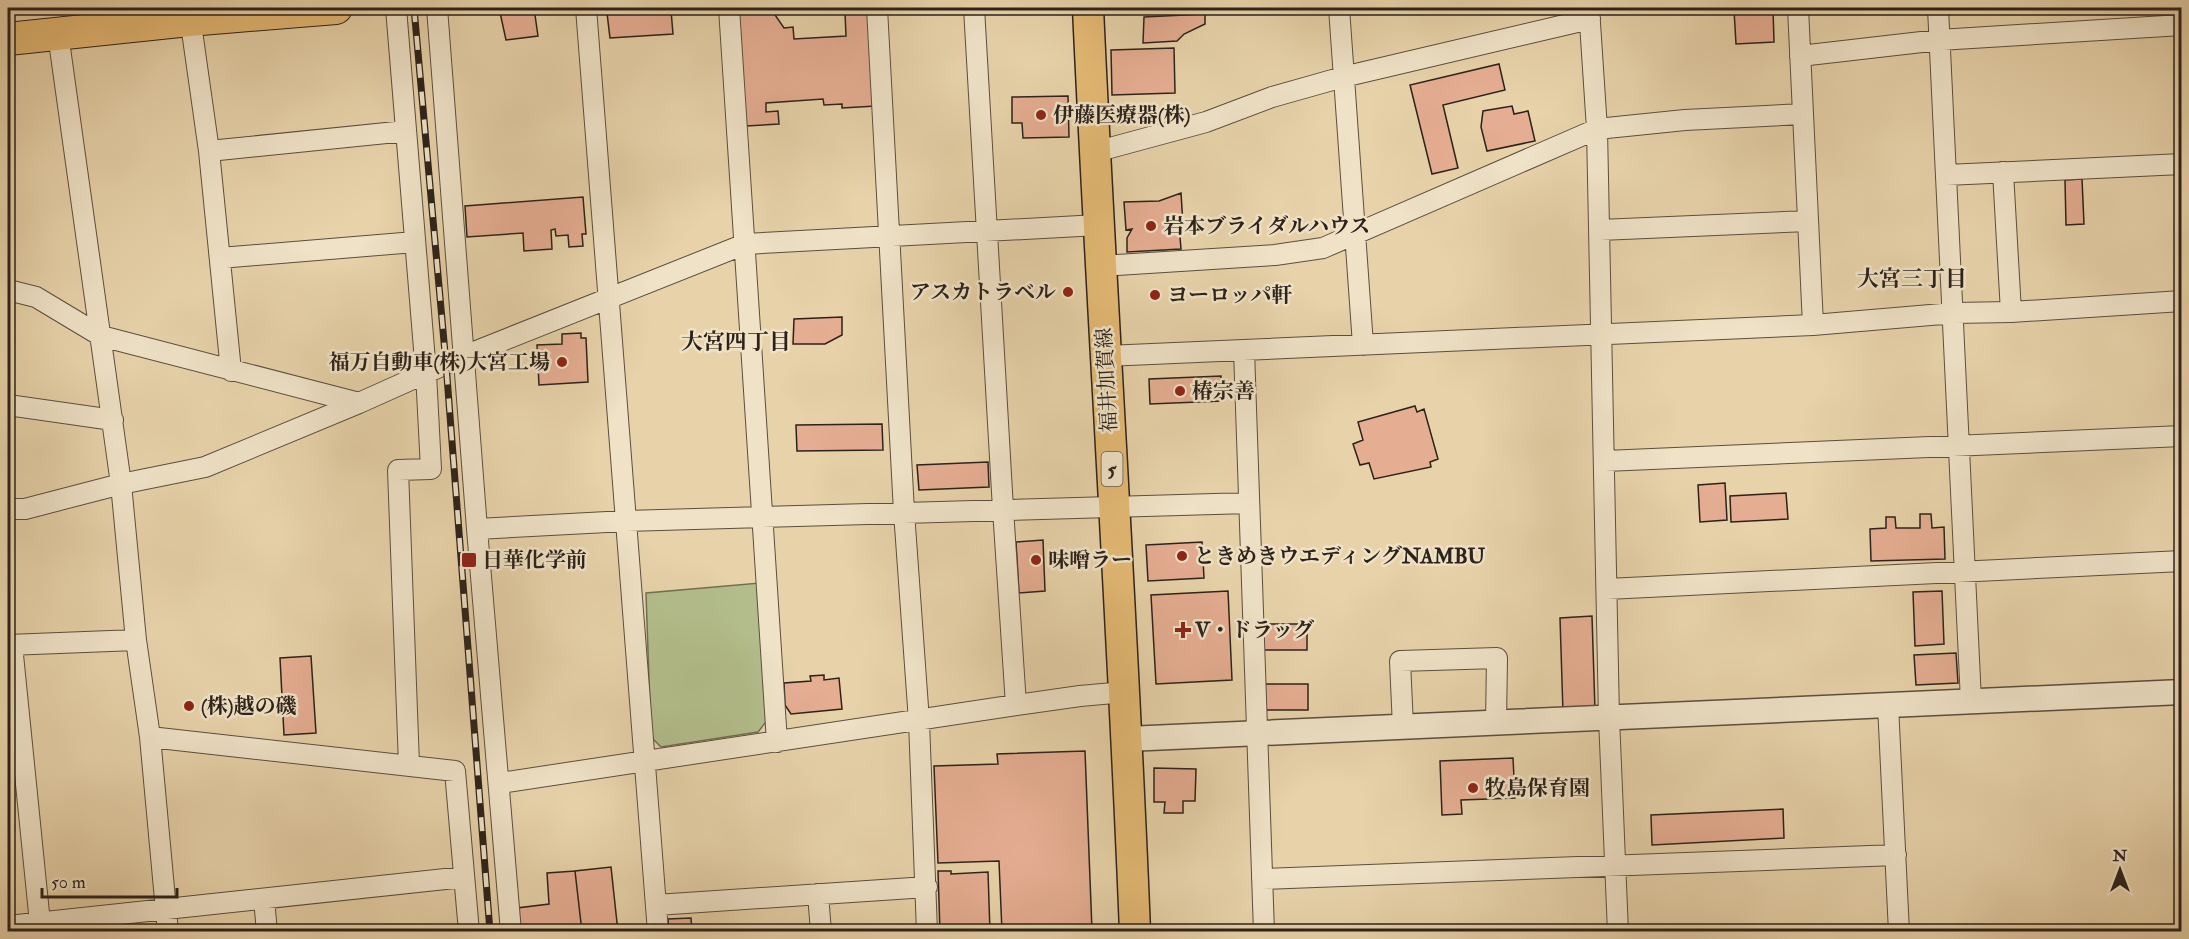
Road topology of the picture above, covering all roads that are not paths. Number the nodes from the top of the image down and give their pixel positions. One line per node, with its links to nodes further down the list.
1 (336, 8): 13 (highway)
2 (396, 8): 22 (street)
3 (437, 8): 48 (street)
4 (586, 8): 39 (street)
5 (729, 8): 35 (street)
6 (877, 8): 33 (street)
7 (974, 8): 31 (street)
8 (1088, 8): 24 (main road, 福井加賀線 / 5)
9 (1339, 8): 19 (street)
10 (1798, 8): 18 (street)
11 (1938, 8): 17 (street)
12 (1590, 13): 19 (street); 21 (street)
13 (189, 14): 15 (highway); 23 (street)
14 (2181, 25): 17 (street)
15 (58, 34): 16 (highway); 45 (street)
16 (8, 39)
17 (1939, 40): 18 (street); 27 (street)
18 (1800, 56): 20 (street)
19 (1343, 77): 24 (street); 32 (street)
20 (1803, 114): 21 (street); 28 (street)
21 (1597, 129): 30 (street); 32 (street)
22 (406, 131): 23 (street); 34 (street)
23 (208, 152): 36 (street)
24 (1095, 152): 29 (main road, 福井加賀線 / 5)
25 (2181, 164): 26 (street)
26 (2003, 172): 27 (street); 41 (street)
27 (1946, 175): 42 (street)
28 (1808, 221): 30 (street); 43 (street)
29 (1098, 225): 31 (street); 37 (main road, 福井加賀線 / 5)
30 (1600, 230): 44 (street)
31 (987, 231): 33 (street); 62 (street)
32 (1354, 234): 37 (street); 46 (street)
33 (889, 236): 35 (street); 63 (street)
34 (415, 242): 36 (street); 51 (street)
35 (745, 244): 39 (street); 64 (street)
36 (220, 258): 50 (street)
37 (1101, 266): 49 (main road, 福井加賀線 / 5)
38 (8, 290): 45 (street)
39 (608, 299): 48 (street); 65 (street)
40 (2181, 301): 41 (street)
41 (2011, 312): 42 (street)
42 (1954, 313): 43 (street); 56 (street)
43 (1813, 325): 44 (street)
44 (1602, 334): 46 (street); 57 (street)
45 (101, 336): 50 (street); 54 (street)
46 (1363, 345): 47 (street)
47 (1244, 350): 49 (street); 59 (street)
48 (464, 356): 51 (street); 66 (street)
49 (1106, 356): 60 (main road, 福井加賀線 / 5)
50 (231, 371): 52 (street)
51 (426, 373): 52 (street); 86 (street)
52 (359, 403): 58 (street)
53 (8, 405): 54 (street)
54 (112, 420): 58 (street)
55 (2181, 436): 56 (street)
56 (1959, 447): 57 (street); 68 (street)
57 (1605, 461): 69 (street)
58 (121, 484): 61 (street); 70 (street)
59 (1249, 502): 60 (street); 81 (street)
60 (1114, 507): 62 (street); 72 (main road, 福井加賀線 / 5)
61 (8, 509)
62 (1003, 509): 63 (street); 75 (street)
63 (904, 512): 64 (street); 78 (street)
64 (763, 517): 65 (street); 84 (street)
65 (626, 521): 66 (street); 85 (street)
66 (477, 529): 88 (street)
67 (2181, 561): 68 (street)
68 (1965, 572): 69 (street); 74 (street)
69 (1607, 589): 77 (street)
70 (136, 640): 71 (street); 82 (street)
71 (10, 645): 87 (street)
72 (1125, 692): 75 (street); 83 (main road, 福井加賀線 / 5)
73 (2181, 692): 74 (street)
74 (1971, 701): 76 (street)
75 (1016, 705): 78 (street)
76 (1888, 705): 77 (street); 89 (street)
77 (1609, 718): 79 (street); 90 (street)
78 (919, 721): 84 (street); 93 (street)
79 (1496, 723): 80 (street); 80 (street)
80 (1403, 727): 81 (street)
81 (1257, 734): 83 (street); 92 (street)
82 (150, 737): 86 (street); 97 (street)
83 (1127, 739): 107 (main road, 福井加賀線 / 5)
84 (777, 742): 85 (street)
85 (644, 762): 88 (street); 96 (street)
86 (409, 765): 91 (street)
87 (16, 778): 98 (street)
88 (500, 783): 103 (street)
89 (1896, 855): 90 (street); 110 (street)
90 (1616, 866): 92 (street); 109 (street)
91 (465, 878): 95 (street); 102 (street)
92 (1262, 879): 108 (street)
93 (927, 887): 94 (street); 106 (street)
94 (818, 894): 96 (street); 105 (street)
95 (264, 899): 97 (street); 101 (street)
96 (656, 905): 104 (street)
97 (166, 908): 98 (street); 100 (street)
98 (40, 923): 99 (street)
99 (8, 926)
100 (168, 932)
101 (267, 932)
102 (469, 932)
103 (511, 932)
104 (658, 932)
105 (821, 932)
106 (927, 932)
107 (1135, 932)
108 (1264, 932)
109 (1618, 932)
110 (1899, 932)

